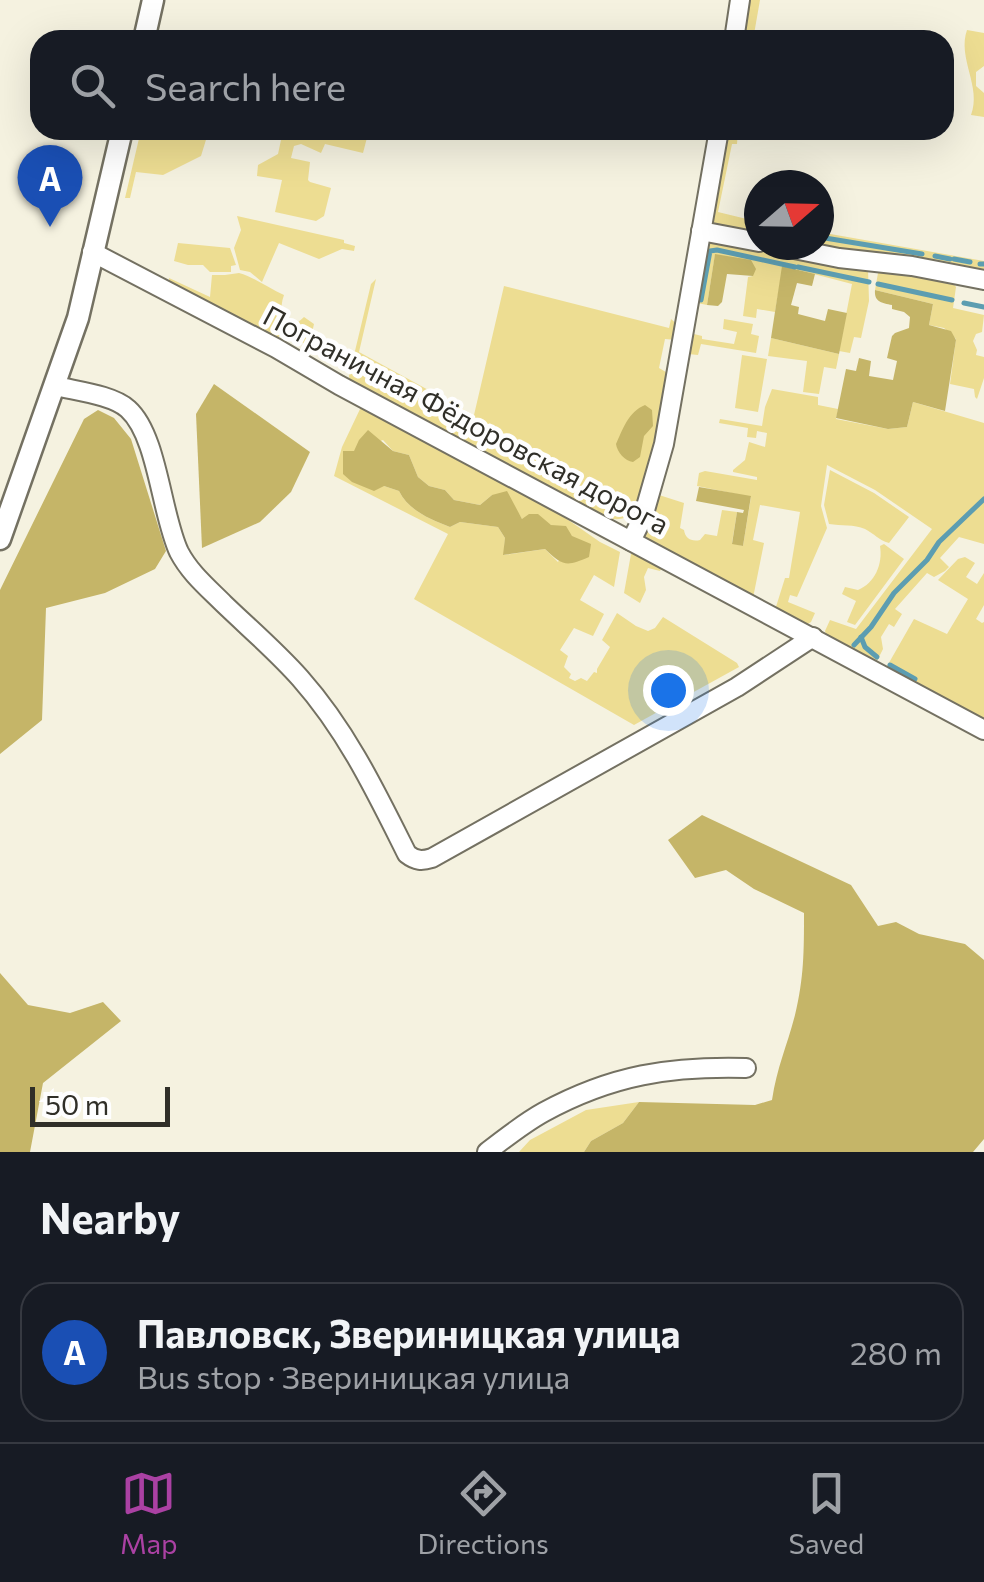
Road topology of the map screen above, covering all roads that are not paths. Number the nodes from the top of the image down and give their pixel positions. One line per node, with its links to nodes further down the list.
1 (153, 0): 3 (street)
2 (740, 0): 4 (street)
3 (146, 30)
4 (736, 30)
5 (120, 140): 9 (street)
6 (716, 140): 7 (street)
7 (701, 231): 8 (street); 14 (street)
8 (744, 239)
9 (92, 252): 12 (street); 14 (street, Пограничная Фёдоровская дорога)
10 (834, 257): 11 (street)
11 (984, 280)
12 (56, 386): 13 (street); 15 (street)
13 (0, 539)
14 (631, 541): 15 (street, Пограничная Фёдоровская дорога)
15 (813, 637): 16 (street, Пограничная Фёдоровская дорога)
16 (984, 730)
17 (746, 1068): 18 (street)
18 (487, 1152)

